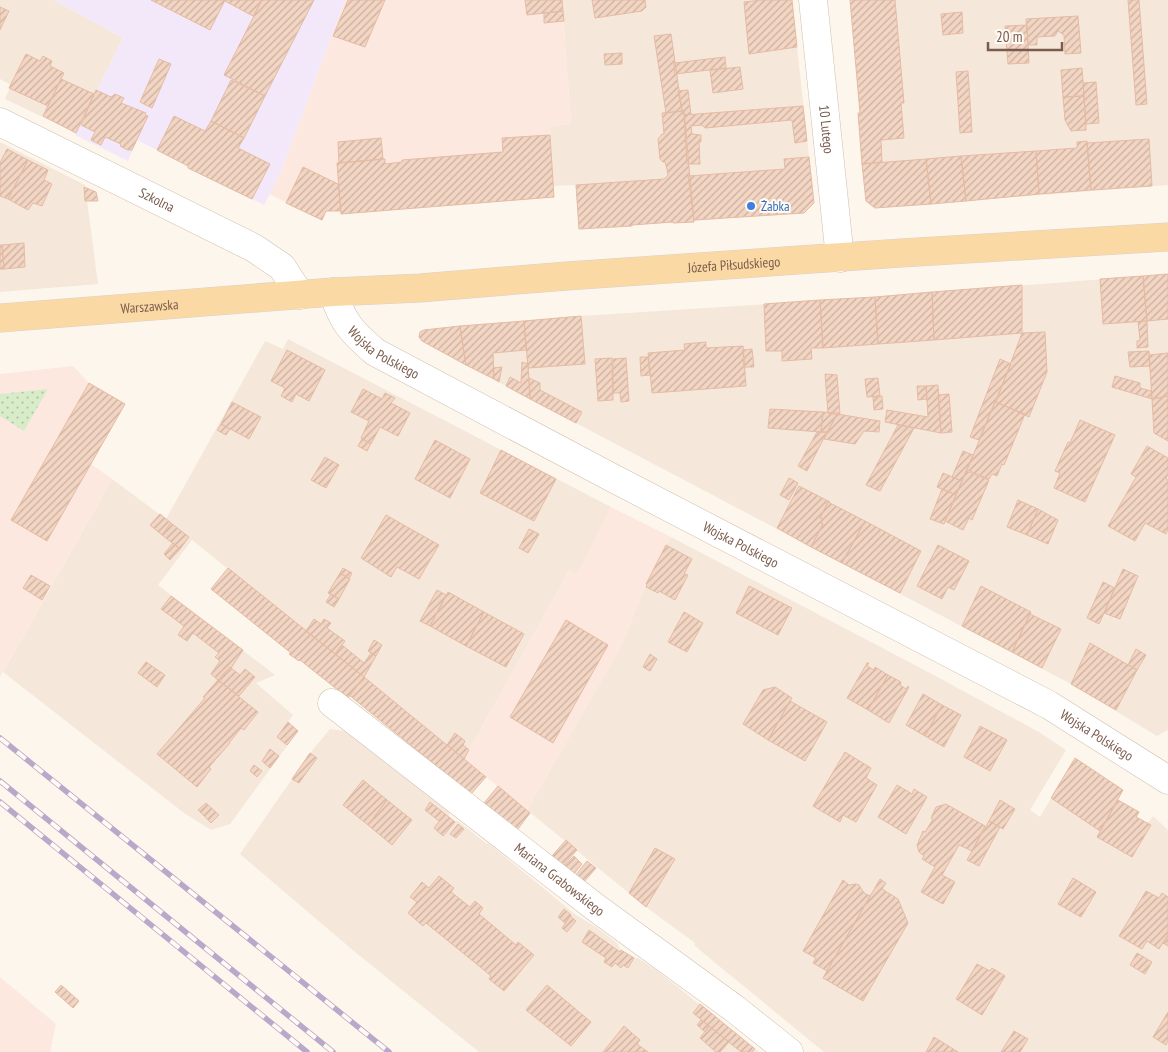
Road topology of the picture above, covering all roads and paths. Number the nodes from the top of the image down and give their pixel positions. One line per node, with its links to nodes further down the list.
1 (813, 0): 4 (street, 10 Lutego)
2 (0, 122): 6 (street, Szkolna)
3 (1168, 237): 4 (main road, Józefa Piłsudskiego)
4 (840, 258): 5 (main road, Józefa Piłsudskiego)
5 (333, 292): 6 (main road, Józefa Piłsudskiego); 9 (street, Wojska Polskiego)
6 (300, 294): 7 (main road, Warszawska)
7 (0, 318)
8 (332, 703): 10 (street, Mariana Grabowskiego)
9 (1168, 780)
10 (789, 1052)

